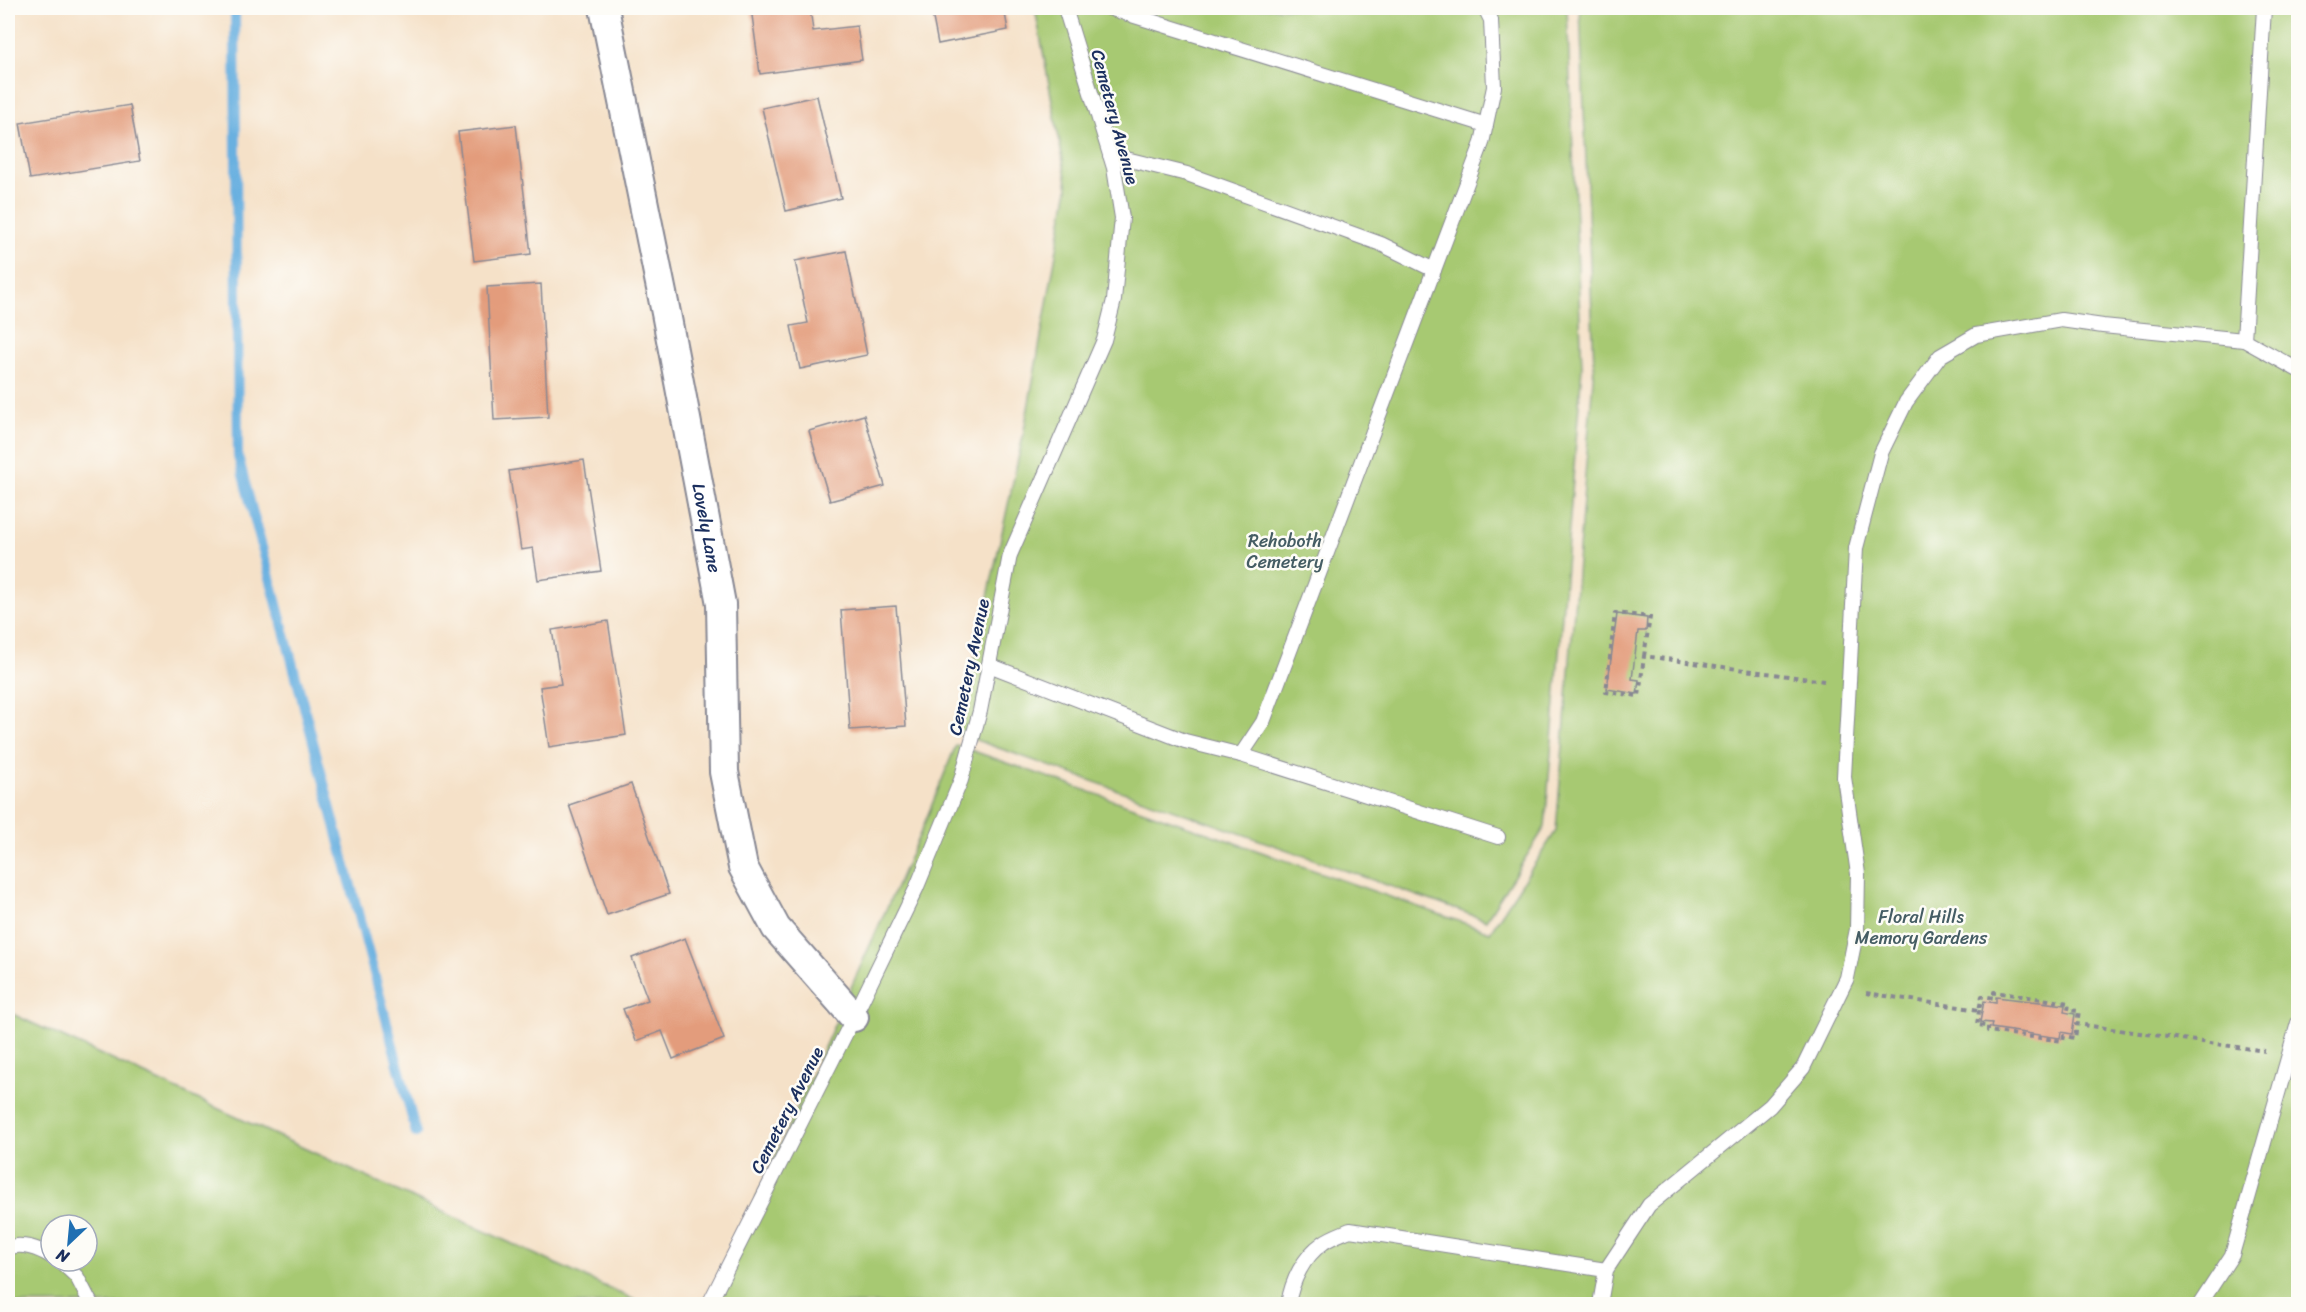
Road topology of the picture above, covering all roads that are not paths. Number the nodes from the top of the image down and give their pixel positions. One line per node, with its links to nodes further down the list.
1 (604, 8): 14 (street, Lovely Lane)
2 (1065, 8): 7 (lane, Cemetery Avenue)
3 (1109, 8): 6 (lane)
4 (1485, 8): 6 (lane)
5 (2264, 8): 9 (lane)
6 (1486, 124): 8 (lane)
7 (1110, 155): 8 (lane); 11 (lane, Cemetery Avenue)
8 (1434, 270): 12 (lane)
9 (2244, 340): 10 (lane); 18 (lane)
10 (2298, 370)
11 (989, 665): 12 (lane); 14 (lane, Cemetery Avenue)
12 (1241, 755): 13 (lane)
13 (1498, 837)
14 (854, 1017): 21 (lane, Cemetery Avenue)
15 (2298, 1023): 24 (lane)
16 (8, 1248): 17 (lane)
17 (39, 1249)
18 (1606, 1270): 22 (lane); 23 (lane)
19 (73, 1273): 20 (lane)
20 (91, 1305)
21 (709, 1305)
22 (1288, 1305)
23 (1600, 1305)
24 (2200, 1305)

